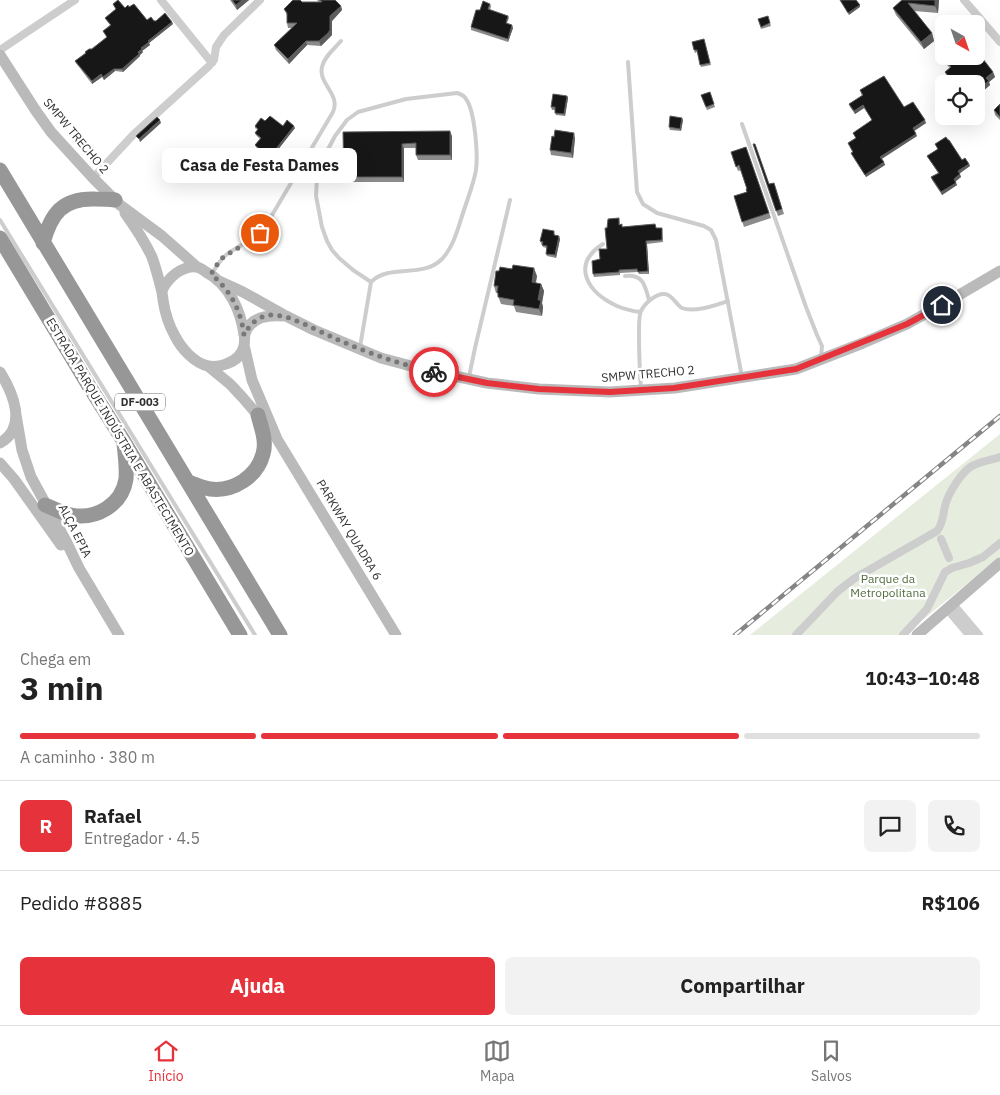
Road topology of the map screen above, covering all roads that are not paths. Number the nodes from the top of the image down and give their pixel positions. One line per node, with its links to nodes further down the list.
1 (75, 0): 7 (street)
2 (161, 0): 10 (street)
3 (260, 0): 10 (street)
4 (964, 0): 6 (street)
5 (341, 41): 25 (lane)
6 (1000, 42)
7 (0, 50)
8 (0, 55): 13 (street, SMPW TRECHO 2)
9 (628, 62): 29 (lane)
10 (212, 63): 13 (street)
11 (742, 124): 34 (lane)
12 (0, 170): 18 (highway, DF-003)
13 (93, 178): 15 (street, SMPW TRECHO 2)
14 (510, 200): 38 (lane)
15 (117, 203): 18 (highway); 22 (street); 27 (street)
16 (0, 220): 58 (lane)
17 (0, 238): 21 (highway, ESTRADA PARQUE INDÚSTRIA E ABASTECIMENTO / DF-003)
18 (44, 243): 47 (highway, DF-003)
19 (603, 244): 30 (lane)
20 (0, 249): 21 (highway)
21 (13, 259): 43 (highway, ESTRADA PARQUE INDÚSTRIA E ABASTECIMENTO / DF-003)
22 (197, 267): 25 (street); 27 (street)
23 (1000, 271): 34 (street, SMPW TRECHO 2)
24 (625, 276): 28 (lane)
25 (215, 278): 31 (street, SMPW TRECHO 2); 32 (street)
26 (371, 282): 26 (lane); 33 (lane)
27 (162, 292): 35 (street)
28 (649, 300): 29 (lane); 30 (lane)
29 (728, 301): 37 (lane)
30 (640, 312): 39 (lane)
31 (286, 316): 32 (street); 33 (street, SMPW TRECHO 2)
32 (244, 340): 35 (street); 42 (street, PARKWAY QUADRA 6)
33 (360, 349): 38 (street, SMPW TRECHO 2)
34 (821, 360): 37 (street, SMPW TRECHO 2)
35 (208, 366): 41 (street, PARKWAY QUADRA 6)
36 (0, 372): 40 (street, ALÇA EPIA)
37 (742, 377): 39 (street, SMPW TRECHO 2)
38 (469, 379): 39 (street, SMPW TRECHO 2)
39 (641, 390)
40 (16, 415): 44 (street); 48 (street, ALÇA EPIA)
41 (258, 416): 42 (street, PARKWAY QUADRA 6); 47 (highway)
42 (277, 439): 60 (street, PARKWAY QUADRA 6)
43 (123, 440): 48 (highway); 57 (highway, ESTRADA PARQUE INDÚSTRIA E ABASTECIMENTO / DF-003)
44 (0, 443)
45 (1000, 457): 61 (street)
46 (0, 463): 53 (street, ALÇA EPIA)
47 (188, 482): 59 (highway, DF-003)
48 (45, 505): 53 (street, ALÇA EPIA)
49 (941, 539): 51 (street)
50 (1000, 543): 62 (street)
51 (949, 558)
52 (1000, 563): 54 (street)
53 (78, 568): 56 (street)
54 (950, 606): 55 (street); 63 (street); 64 (street)
55 (923, 633)
56 (119, 635)
57 (240, 635)
58 (255, 635)
59 (280, 635)
60 (396, 635)
61 (796, 635)
62 (903, 635)
63 (969, 635)
64 (979, 635)

